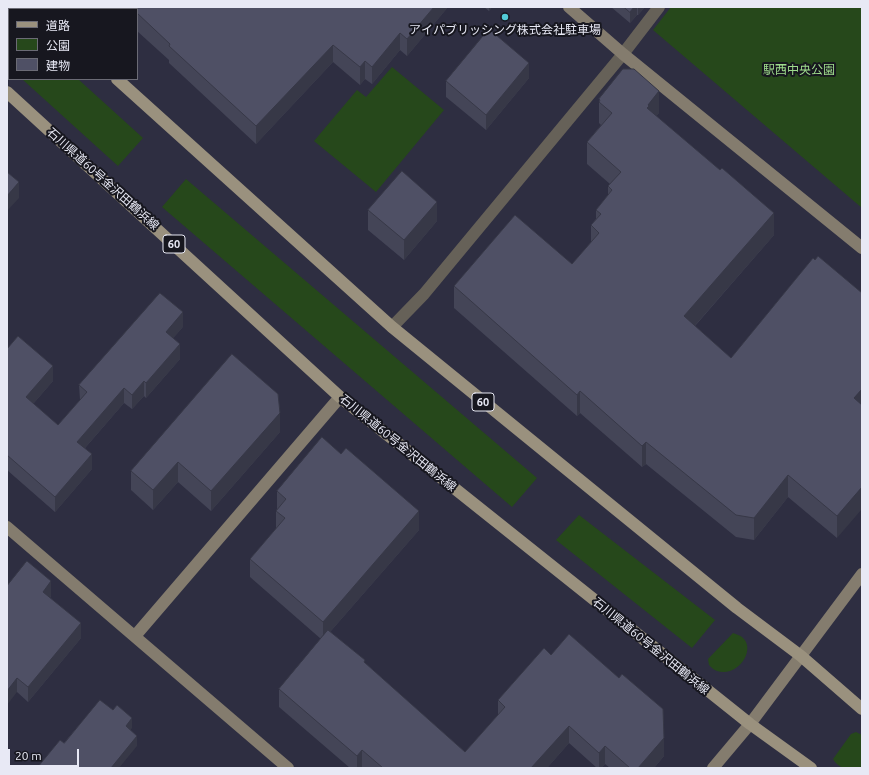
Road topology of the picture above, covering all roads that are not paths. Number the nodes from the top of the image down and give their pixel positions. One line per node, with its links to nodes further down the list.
1 (569, 7): 3 (street)
2 (659, 7): 3 (street)
3 (623, 54): 6 (street); 7 (street)
4 (118, 80): 7 (main road, 60)
5 (7, 92): 8 (main road, 石川県道60号金沢田鶴浜線 / 60)
6 (862, 248)
7 (392, 327): 12 (main road, 60)
8 (340, 397): 11 (street); 14 (main road, 石川県道60号金沢田鶴浜線 / 60)
9 (7, 527): 11 (street)
10 (862, 574): 12 (street)
11 (135, 636): 15 (street)
12 (801, 656): 13 (main road, 60); 14 (street)
13 (862, 709)
14 (750, 724): 16 (street); 17 (main road, 石川県道60号金沢田鶴浜線 / 60)
15 (288, 768)
16 (713, 768)
17 (811, 768)

